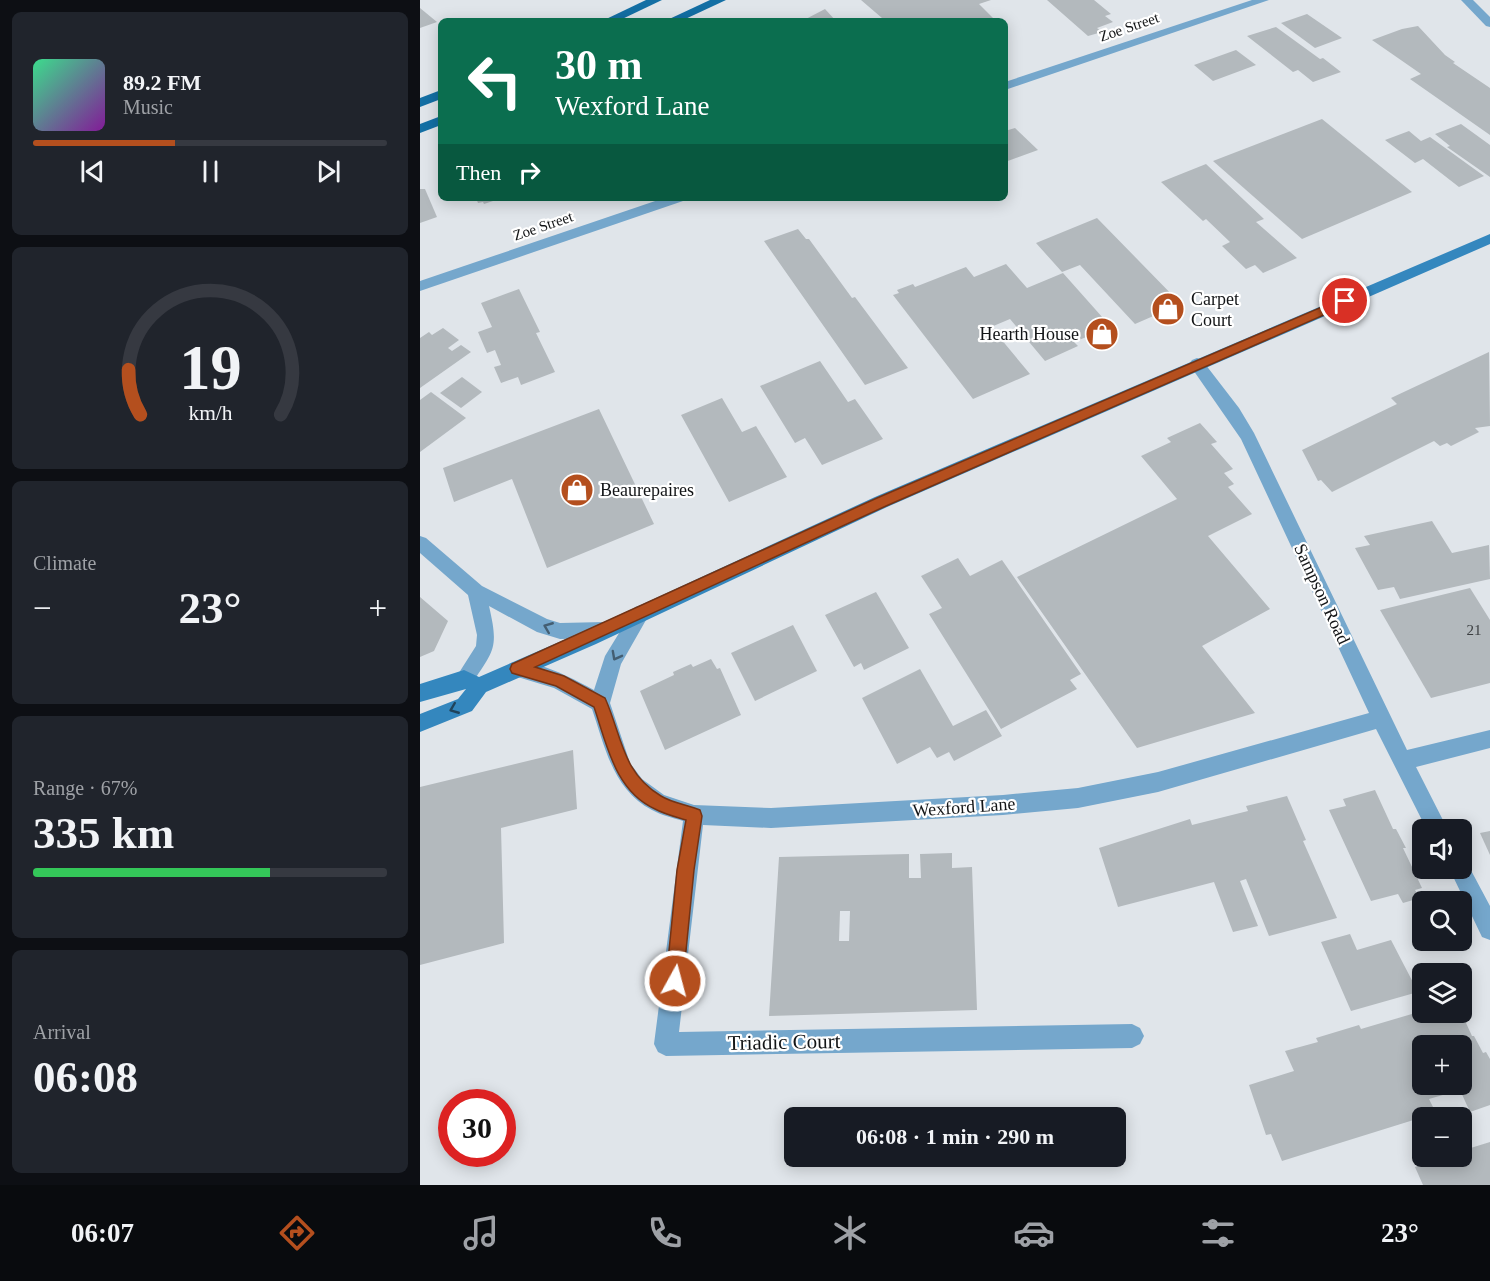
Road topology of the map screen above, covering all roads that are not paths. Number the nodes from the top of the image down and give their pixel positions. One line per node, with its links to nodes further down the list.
1 (656, 0): 6 (main road)
2 (720, 0): 7 (main road)
3 (1263, 0): 5 (street, Zoe Street)
4 (1467, 0): 8 (street)
5 (1231, 4): 9 (street, Zoe Street)
6 (615, 18)
7 (678, 18)
8 (1490, 24)
9 (1008, 86)
10 (438, 95): 11 (main road)
11 (420, 103)
12 (438, 121): 13 (main road)
13 (420, 129)
14 (669, 201): 16 (street, Zoe Street)
15 (1490, 239): 17 (main road)
16 (420, 286)
17 (1197, 364): 20 (main road); 26 (street, Sampson Road)
18 (420, 543): 19 (street)
19 (476, 591): 21 (street, one-way to 19); 23 (street)
20 (641, 614): 21 (main road); 25 (street, one-way to 25)
21 (605, 630): 22 (main road)
22 (518, 669): 23 (main road); 25 (street)
23 (472, 682): 24 (main road); 27 (main road, one-way to 27)
24 (420, 693)
25 (600, 703): 30 (street, Wexford Lane)
26 (1381, 720): 29 (street, Sampson Road); 30 (street, Wexford Lane)
27 (420, 723)
28 (1490, 739): 29 (street)
29 (1402, 761): 31 (street, Sampson Road)
30 (694, 816): 34 (street, Triadic Court)
31 (1432, 819)
32 (1464, 879): 33 (street)
33 (1490, 929)
34 (1132, 1036)

